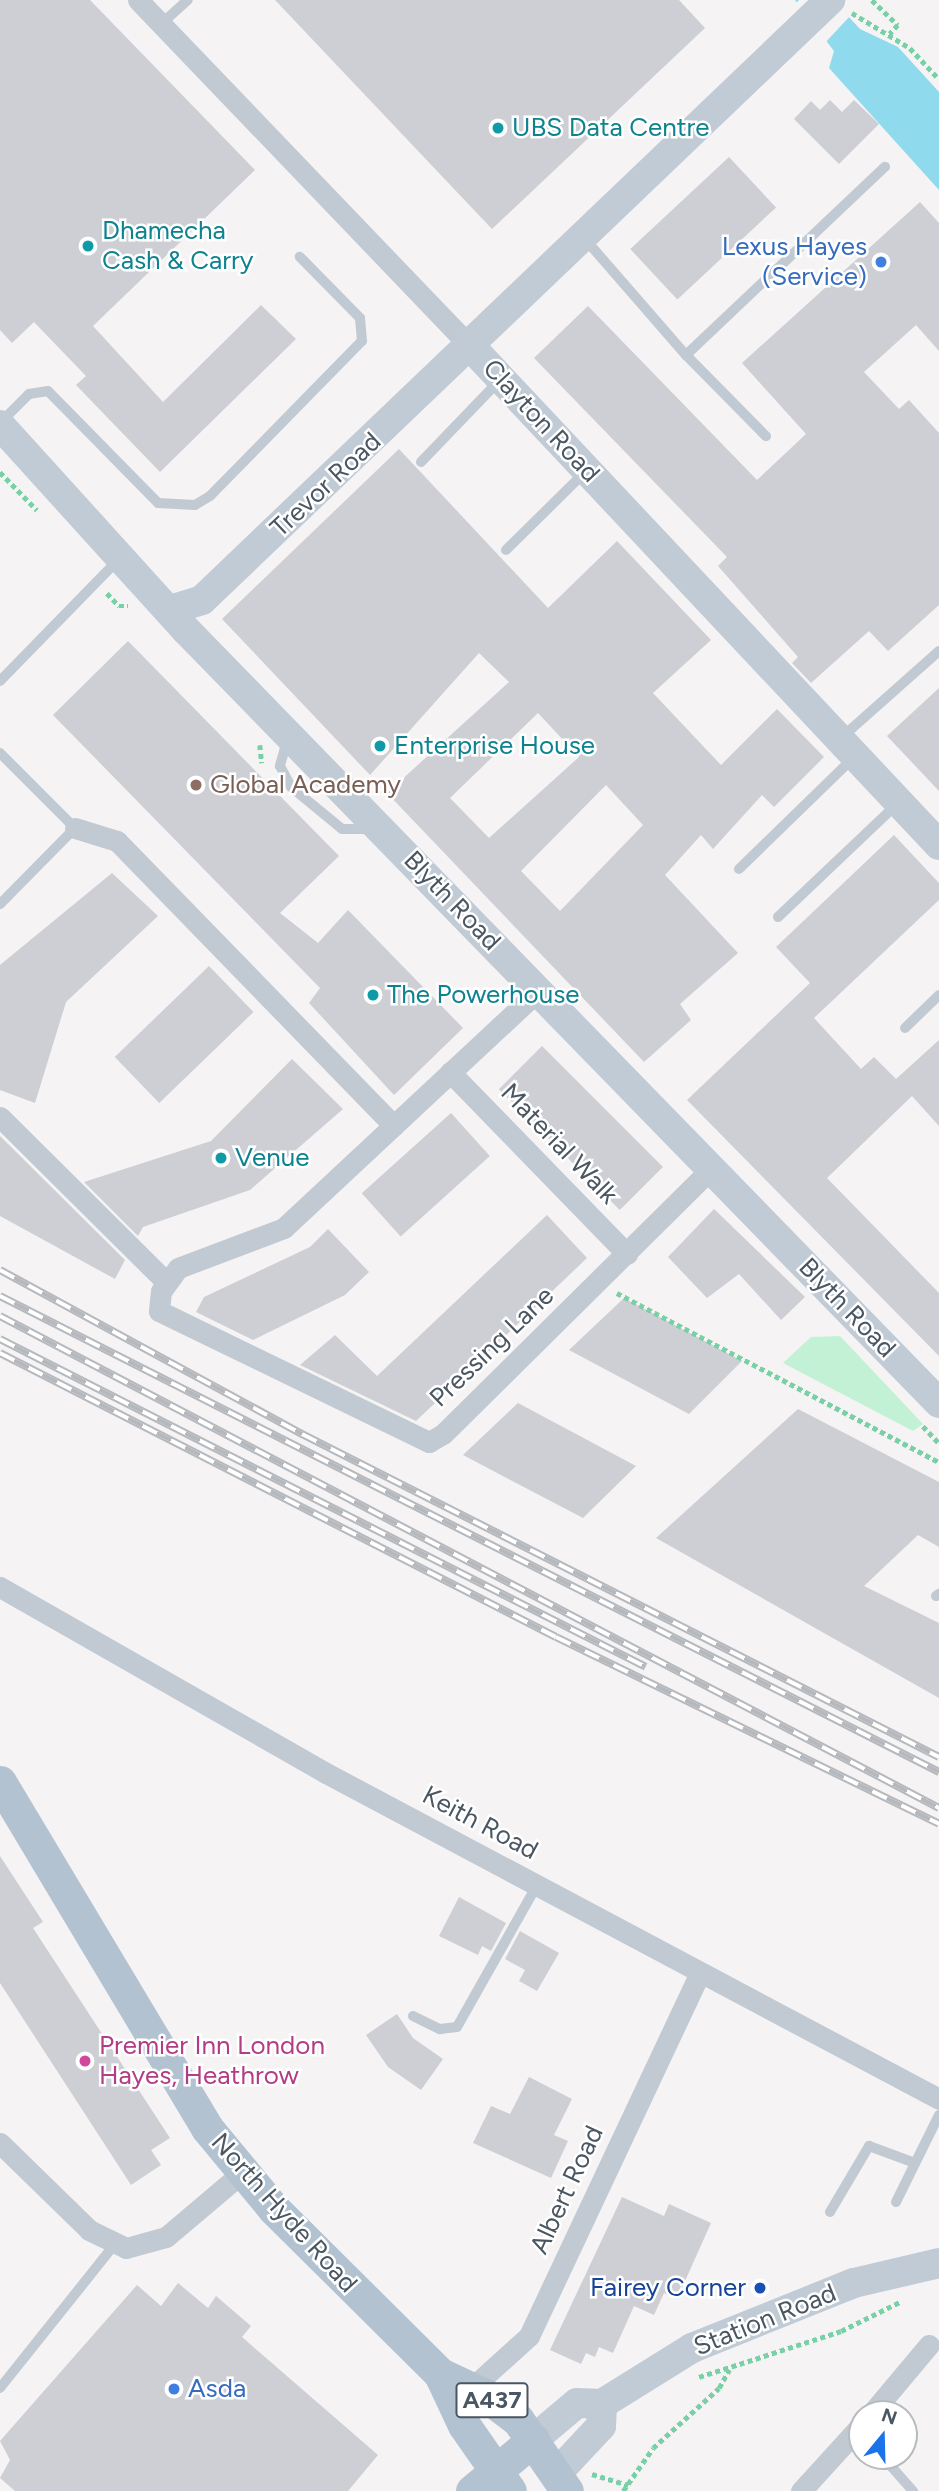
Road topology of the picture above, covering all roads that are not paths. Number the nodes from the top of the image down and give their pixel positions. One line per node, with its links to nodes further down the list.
1 (138, 0): 4 (street, Clayton Road)
2 (188, 0): 4 (lane)
3 (841, 7): 6 (street, Trevor Road)
4 (161, 24): 8 (street, Clayton Road)
5 (885, 167): 9 (lane)
6 (585, 239): 8 (street, Trevor Road); 9 (lane)
7 (300, 257): 11 (lane)
8 (472, 348): 10 (street, Clayton Road); 17 (street, Trevor Road)
9 (686, 355): 12 (lane)
10 (500, 379): 13 (lane); 14 (street, Clayton Road)
11 (0, 424): 16 (street, Blyth Road)
12 (766, 436)
13 (421, 462)
14 (587, 470): 15 (lane); 20 (street, Clayton Road)
15 (506, 550)
16 (120, 558): 17 (street, Blyth Road); 19 (lane)
17 (173, 610): 28 (street, Blyth Road)
18 (939, 651): 20 (lane)
19 (0, 681)
20 (847, 748): 22 (street, Clayton Road); 25 (lane)
21 (0, 754): 23 (lane)
22 (899, 802): 24 (street, Clayton Road); 27 (lane)
23 (75, 828): 26 (lane); 33 (street)
24 (939, 845)
25 (739, 869)
26 (0, 904)
27 (778, 917)
28 (538, 990): 31 (street); 34 (street, Blyth Road)
29 (939, 995): 30 (lane)
30 (905, 1028)
31 (450, 1072): 33 (street); 35 (street, Material Walk)
32 (0, 1117): 36 (street)
33 (394, 1126): 36 (street)
34 (712, 1168): 35 (street, Pressing Lane); 37 (street, Blyth Road)
35 (627, 1254): 36 (street, Pressing Lane)
36 (167, 1283)
37 (939, 1403)
38 (0, 1587): 40 (street, Keith Road)
39 (0, 1782): 47 (main road, North Hyde Road / A437)
40 (537, 1885): 41 (street, Keith Road); 42 (lane)
41 (699, 1975): 43 (street, Keith Road); 54 (street, Albert Road)
42 (413, 2016)
43 (939, 2099)
44 (939, 2115): 46 (lane)
45 (0, 2143): 50 (street)
46 (915, 2163): 48 (lane); 49 (lane)
47 (243, 2172): 50 (street); 54 (main road, North Hyde Road / A437)
48 (896, 2202)
49 (830, 2212)
50 (114, 2245): 53 (lane)
51 (939, 2263): 56 (street, Station Road)
52 (929, 2345): 55 (street)
53 (0, 2388)
54 (455, 2389): 57 (main road, North Hyde Road / A437); 61 (main road, North Hyde Road / A437)
55 (884, 2400)
56 (602, 2404): 57 (street, Station Road); 60 (street)
57 (533, 2440): 60 (main road, North Hyde Road / A437); 61 (main road, Station Road / A437)
58 (848, 2441): 62 (street)
59 (895, 2470): 63 (lane)
60 (563, 2482)
61 (492, 2484)
62 (801, 2491)
63 (914, 2491)

